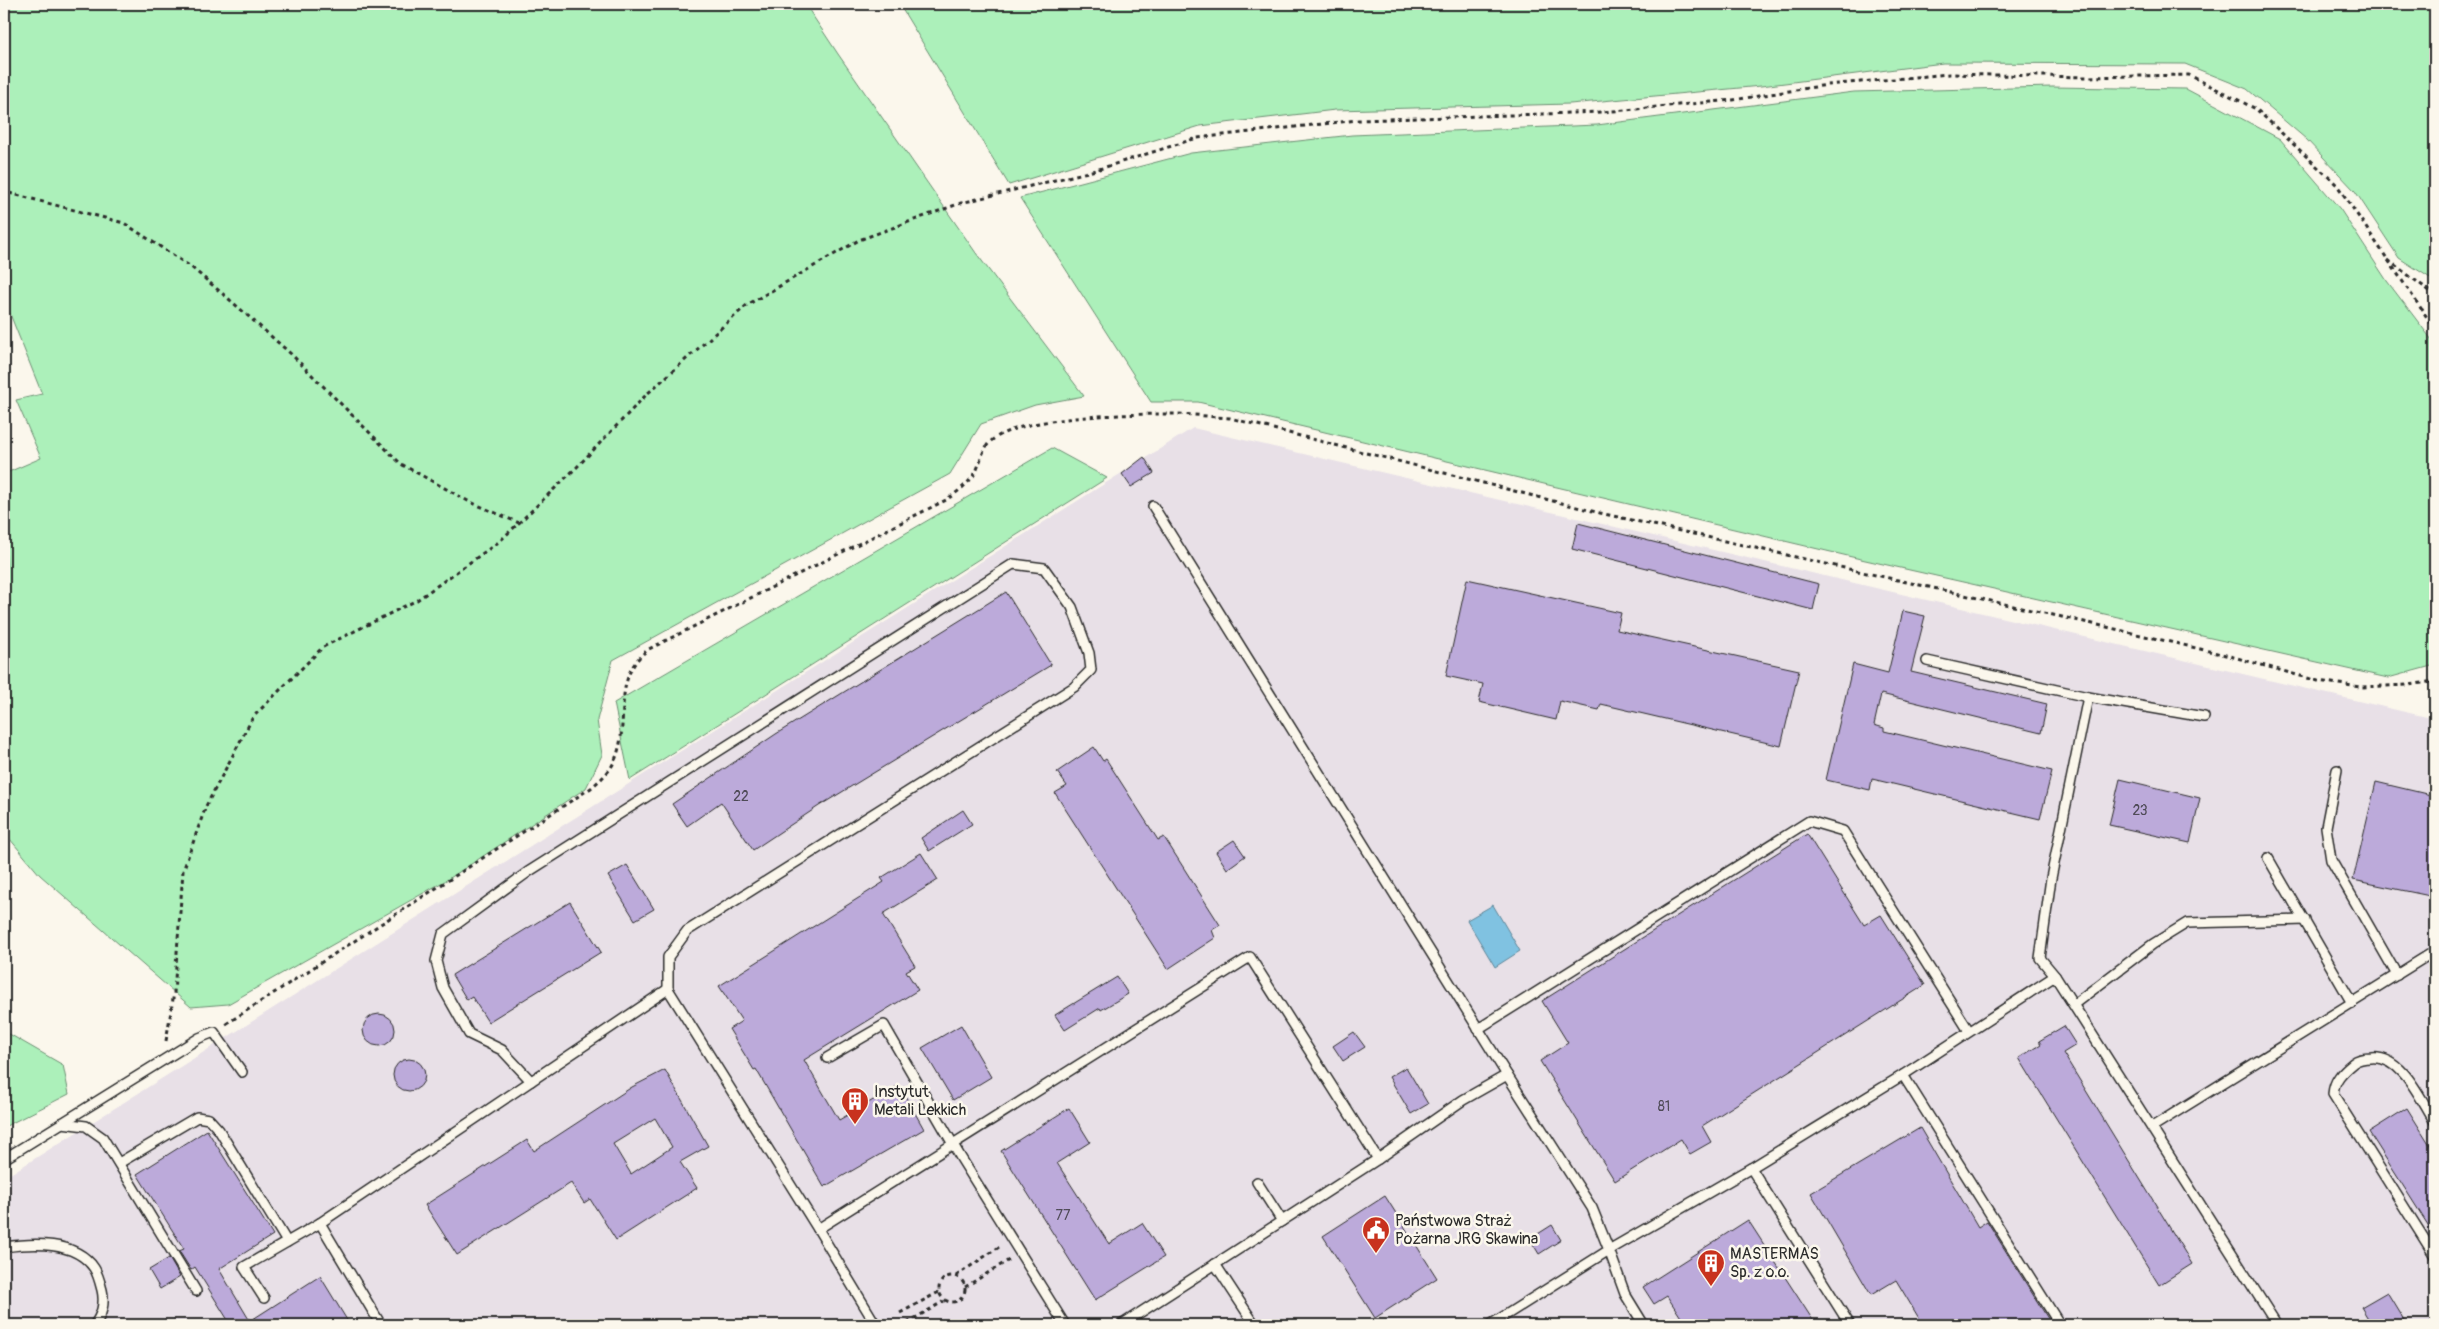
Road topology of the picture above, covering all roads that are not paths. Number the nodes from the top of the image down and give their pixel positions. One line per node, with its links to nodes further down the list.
1 (1153, 506): 14 (lane)
2 (1927, 662): 3 (lane)
3 (2088, 697): 4 (lane); 10 (lane)
4 (2204, 717)
5 (2337, 770): 9 (lane)
6 (2268, 858): 7 (lane)
7 (2305, 920): 12 (lane); 13 (lane)
8 (2435, 951): 9 (lane)
9 (2397, 975): 12 (lane)
10 (2055, 976): 13 (lane); 15 (lane)
11 (668, 988): 20 (lane); 20 (lane); 32 (lane)
12 (2352, 1003): 23 (lane)
13 (2074, 1004): 23 (lane)
14 (1478, 1029): 15 (lane); 18 (lane)
15 (1969, 1031): 19 (lane)
16 (827, 1058): 24 (lane)
17 (242, 1072): 22 (lane)
18 (1507, 1075): 25 (lane); 35 (lane)
19 (1903, 1075): 28 (lane); 49 (lane)
20 (531, 1081): 31 (lane)
21 (2435, 1122): 36 (lane)
22 (62, 1123): 26 (lane); 27 (lane)
23 (2152, 1128): 50 (lane)
24 (953, 1146): 25 (lane); 32 (lane); 43 (lane)
25 (1378, 1159): 30 (lane)
26 (4, 1160)
27 (119, 1163): 33 (lane); 38 (lane)
28 (1751, 1168): 35 (lane); 48 (lane)
29 (1257, 1182): 30 (lane)
30 (1282, 1221): 37 (lane)
31 (320, 1223): 33 (lane); 41 (lane)
32 (818, 1230): 42 (lane)
33 (287, 1242): 39 (lane)
34 (4, 1247): 40 (lane)
35 (1609, 1250): 46 (lane); 47 (lane)
36 (2435, 1256)
37 (1215, 1264): 44 (lane); 45 (lane)
38 (196, 1291)
39 (264, 1298)
40 (94, 1325)
41 (381, 1325)
42 (876, 1325)
43 (1065, 1325)
44 (1121, 1325)
45 (1255, 1325)
46 (1490, 1325)
47 (1644, 1325)
48 (1850, 1325)
49 (2060, 1325)
50 (2277, 1325)

